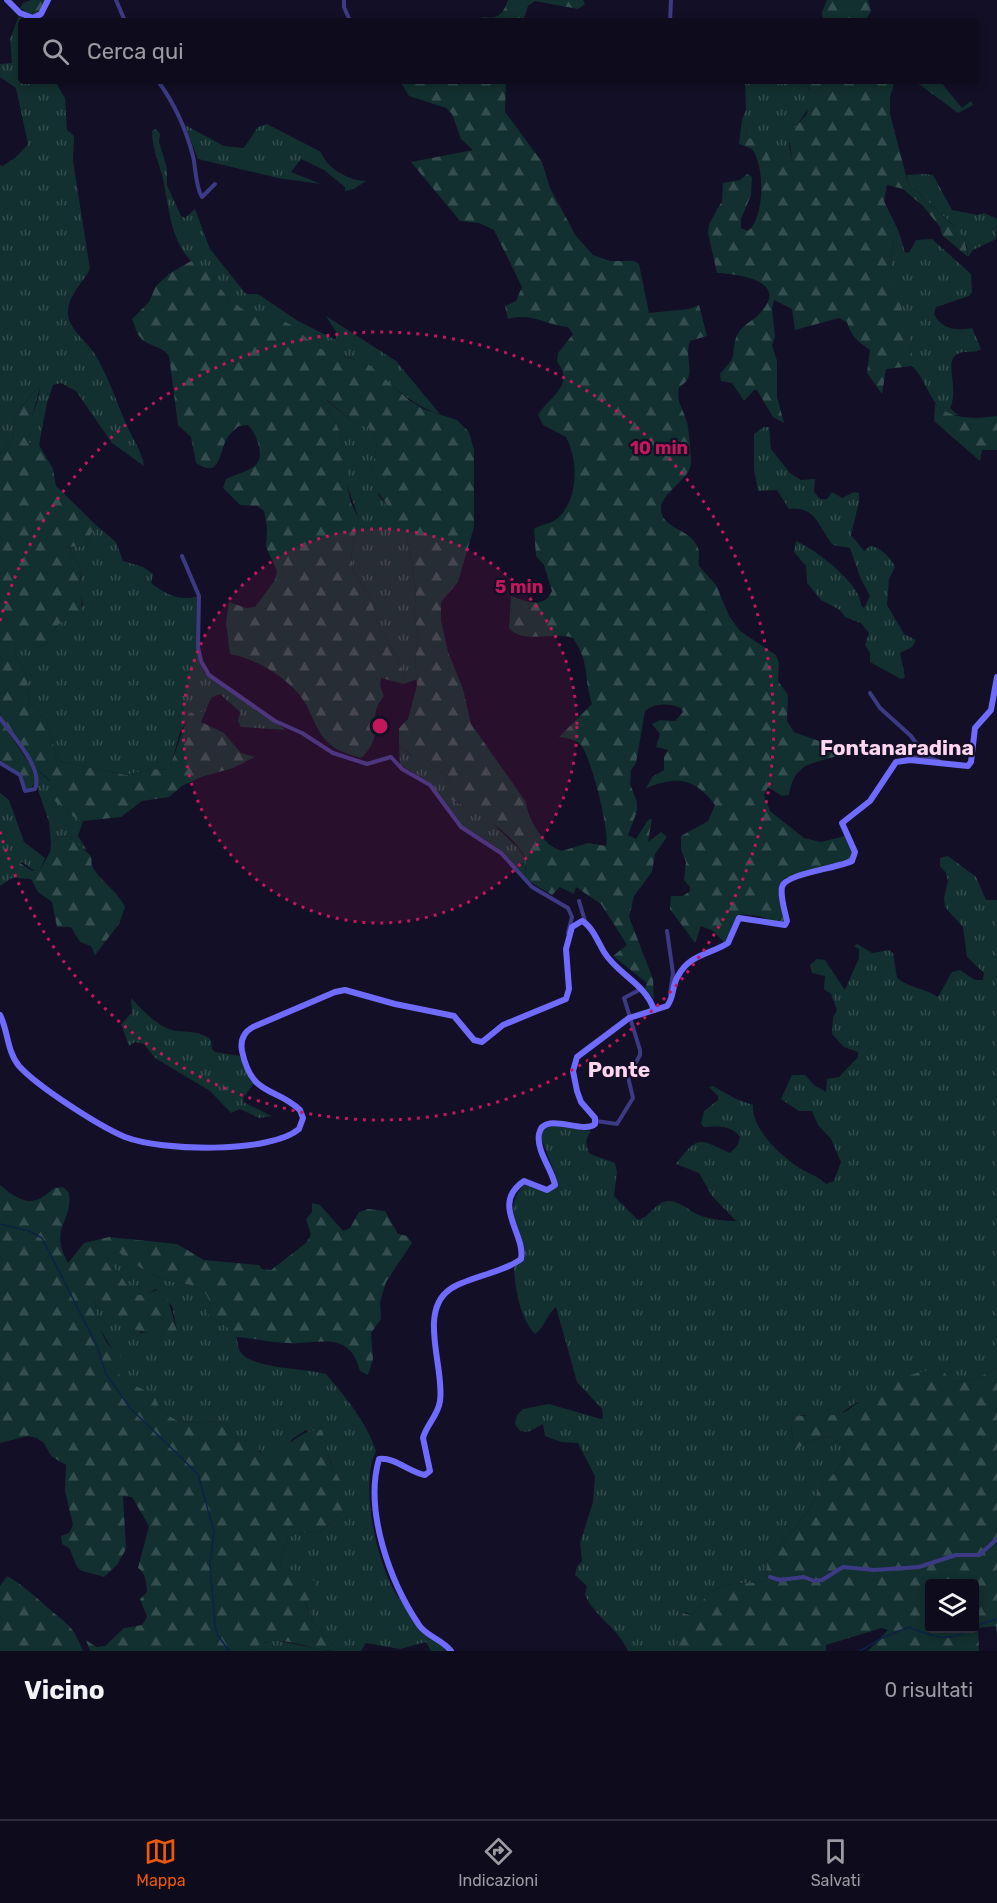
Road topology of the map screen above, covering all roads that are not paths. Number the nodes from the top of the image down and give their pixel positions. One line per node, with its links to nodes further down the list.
1 (8, 0): 2 (street)
2 (48, 0)
3 (116, 0): 6 (street)
4 (344, 0): 7 (street)
5 (671, 0): 8 (street)
6 (124, 18)
7 (349, 18)
8 (670, 18)
9 (160, 84): 10 (street)
10 (215, 184)
11 (182, 556): 22 (street)
12 (997, 677): 18 (street)
13 (870, 693): 15 (street)
14 (0, 718): 17 (street)
15 (926, 757): 16 (street); 18 (street)
16 (903, 760): 18 (street); 24 (street)
17 (0, 763)
18 (951, 765)
19 (579, 901): 20 (street)
20 (585, 921): 22 (street); 23 (street)
21 (667, 932): 24 (street)
22 (569, 934): 26 (street)
23 (642, 989): 25 (street); 27 (street)
24 (671, 1001): 25 (street)
25 (654, 1010): 27 (street)
26 (0, 1015)
27 (629, 1018): 28 (street); 28 (street)
28 (596, 1120): 31 (street)
29 (997, 1539): 30 (street)
30 (770, 1577)
31 (450, 1651)

